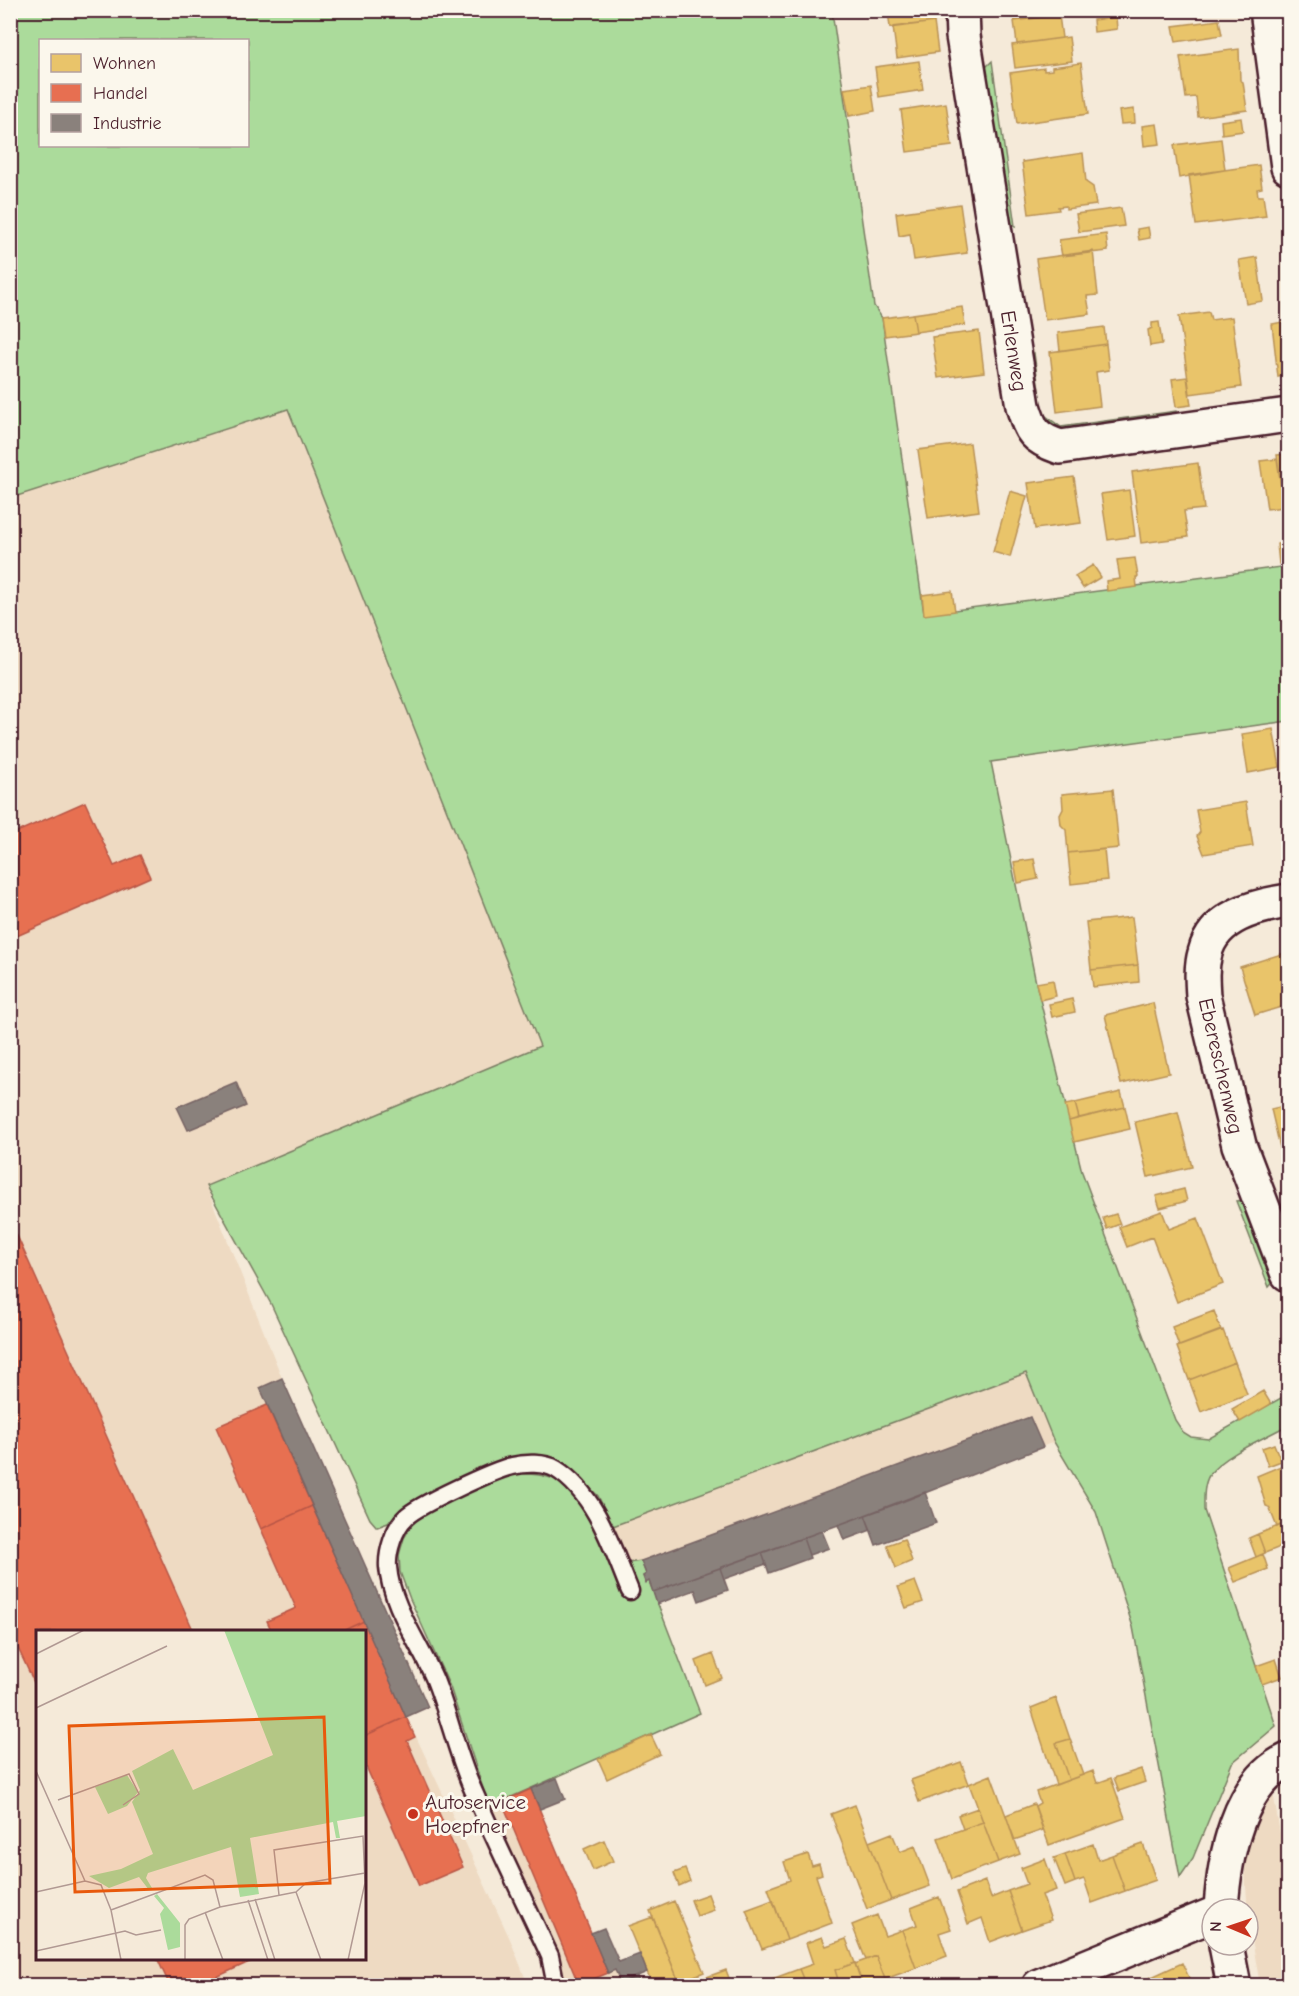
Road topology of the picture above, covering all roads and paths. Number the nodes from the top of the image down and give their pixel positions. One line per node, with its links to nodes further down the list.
1 (962, 10): 4 (street, Erlenweg)
2 (1268, 10): 3 (street)
3 (1288, 167)
4 (1288, 415)
5 (1288, 901): 6 (street, Ebereschenweg)
6 (1288, 1274)
7 (630, 1591): 12 (lane)
8 (1288, 1760): 9 (street)
9 (1222, 1897)
10 (1200, 1920): 13 (street)
11 (1228, 1957): 14 (street)
12 (556, 1986)
13 (1039, 1986)
14 (1233, 1986)

